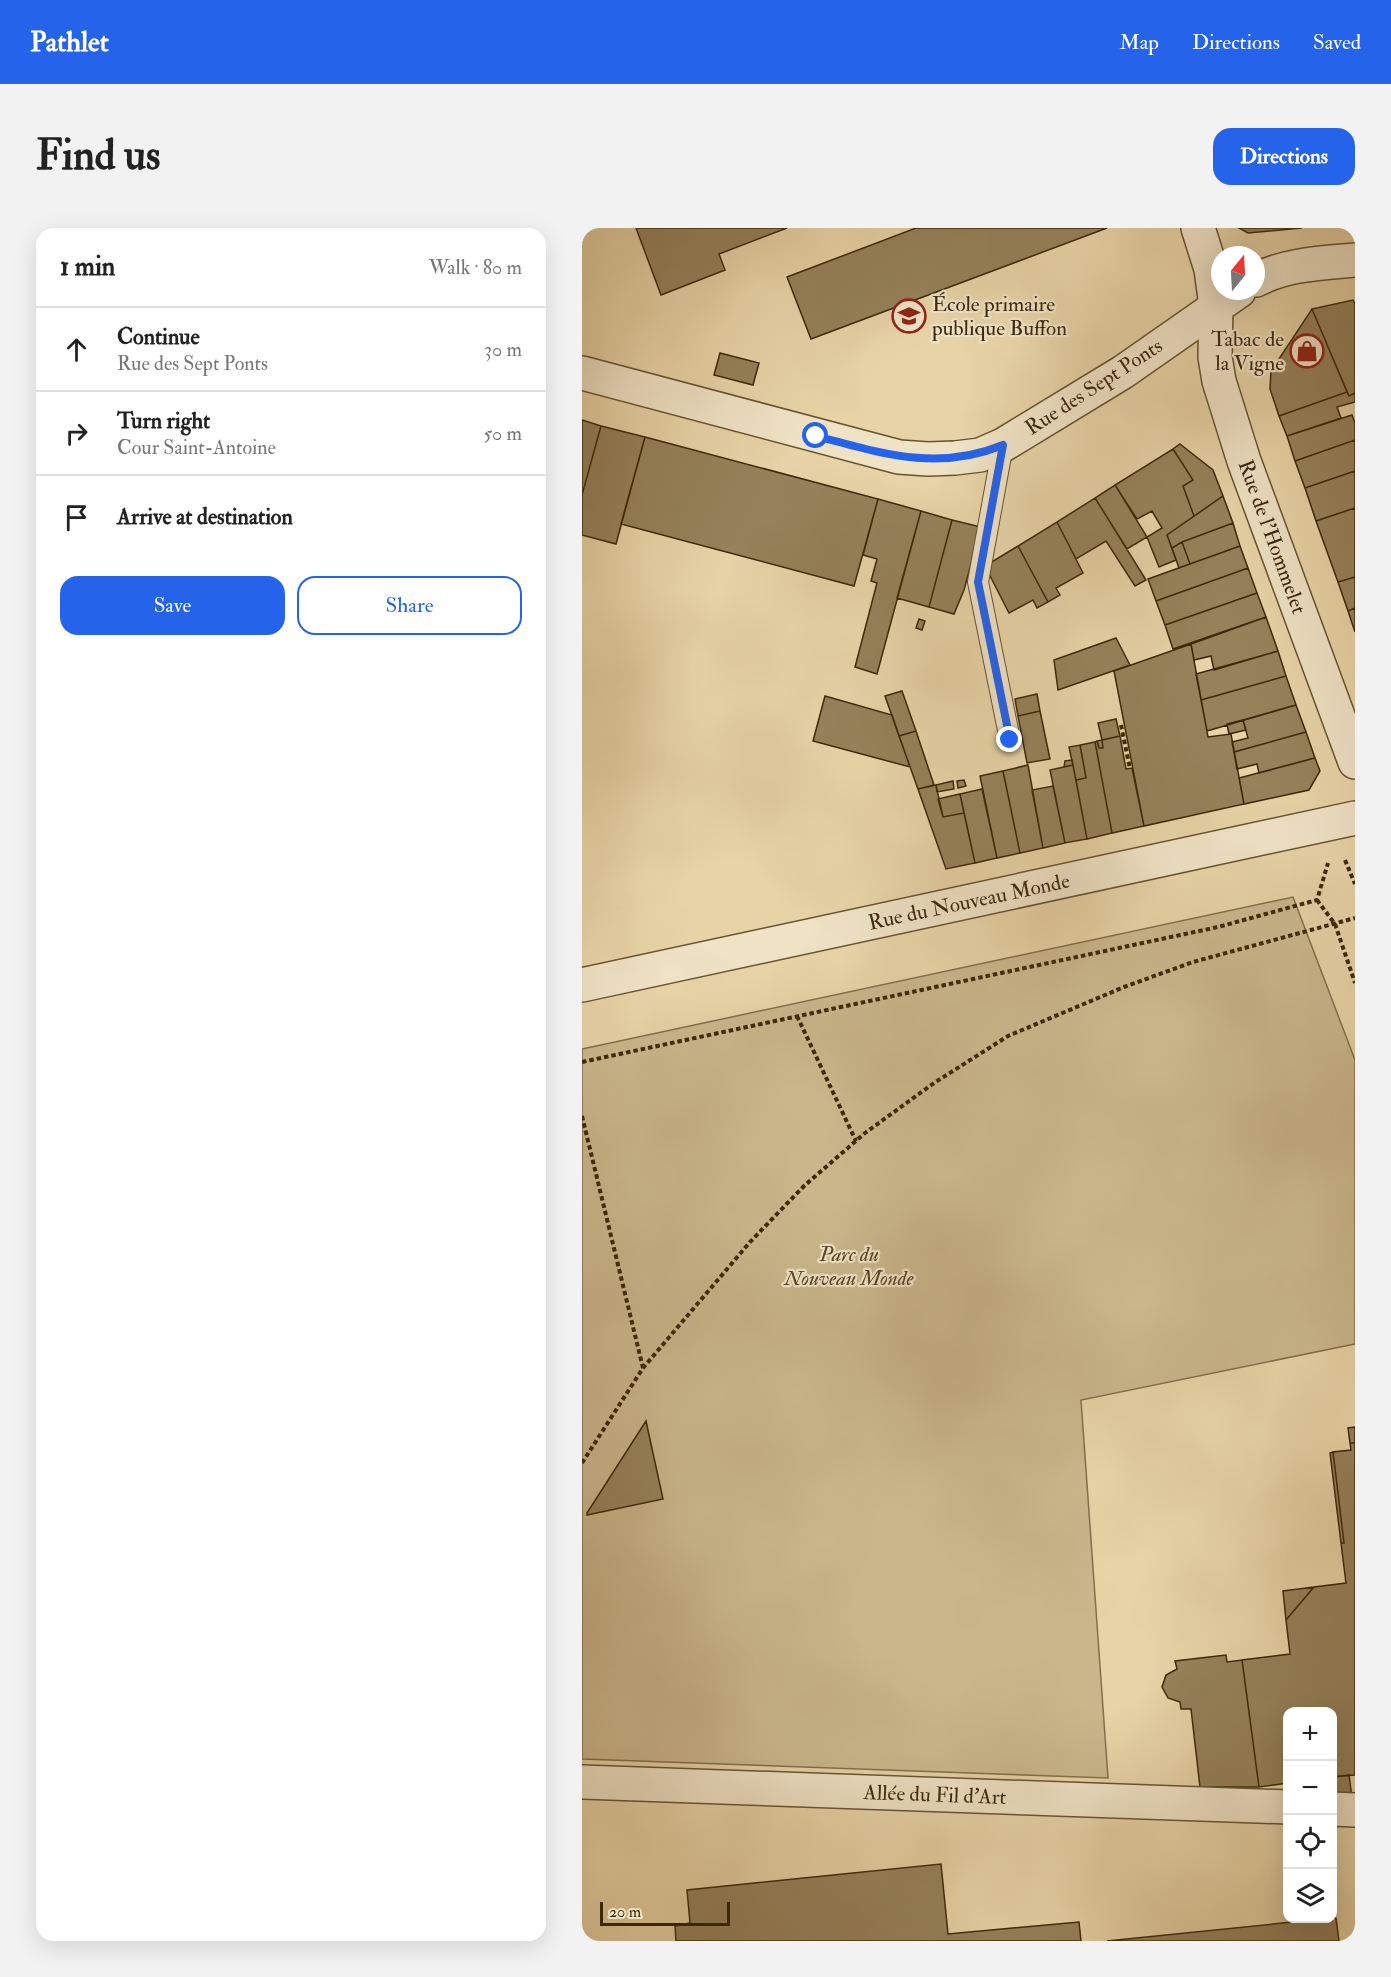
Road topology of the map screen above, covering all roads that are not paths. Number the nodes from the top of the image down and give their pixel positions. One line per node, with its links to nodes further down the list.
1 (1197, 228): 3 (street, Rue de l'Hommelet)
2 (1355, 260): 4 (street)
3 (1211, 269)
4 (1265, 277)
5 (1226, 300): 8 (street, Rue des Sept Ponts)
6 (1227, 300): 9 (street, Rue de l'Hommelet)
7 (582, 373): 8 (street, Rue des Sept Ponts)
8 (1003, 445): 10 (lane)
9 (1347, 717): 11 (street, Rue de l'Hommelet)
10 (1010, 740)
11 (1355, 762)
12 (1355, 818): 13 (street, Rue du Nouveau Monde)
13 (582, 985)
14 (582, 1782): 15 (street, Allée du Fil d'Art)
15 (1283, 1807)
16 (1337, 1809): 17 (street)
17 (1355, 1810)

